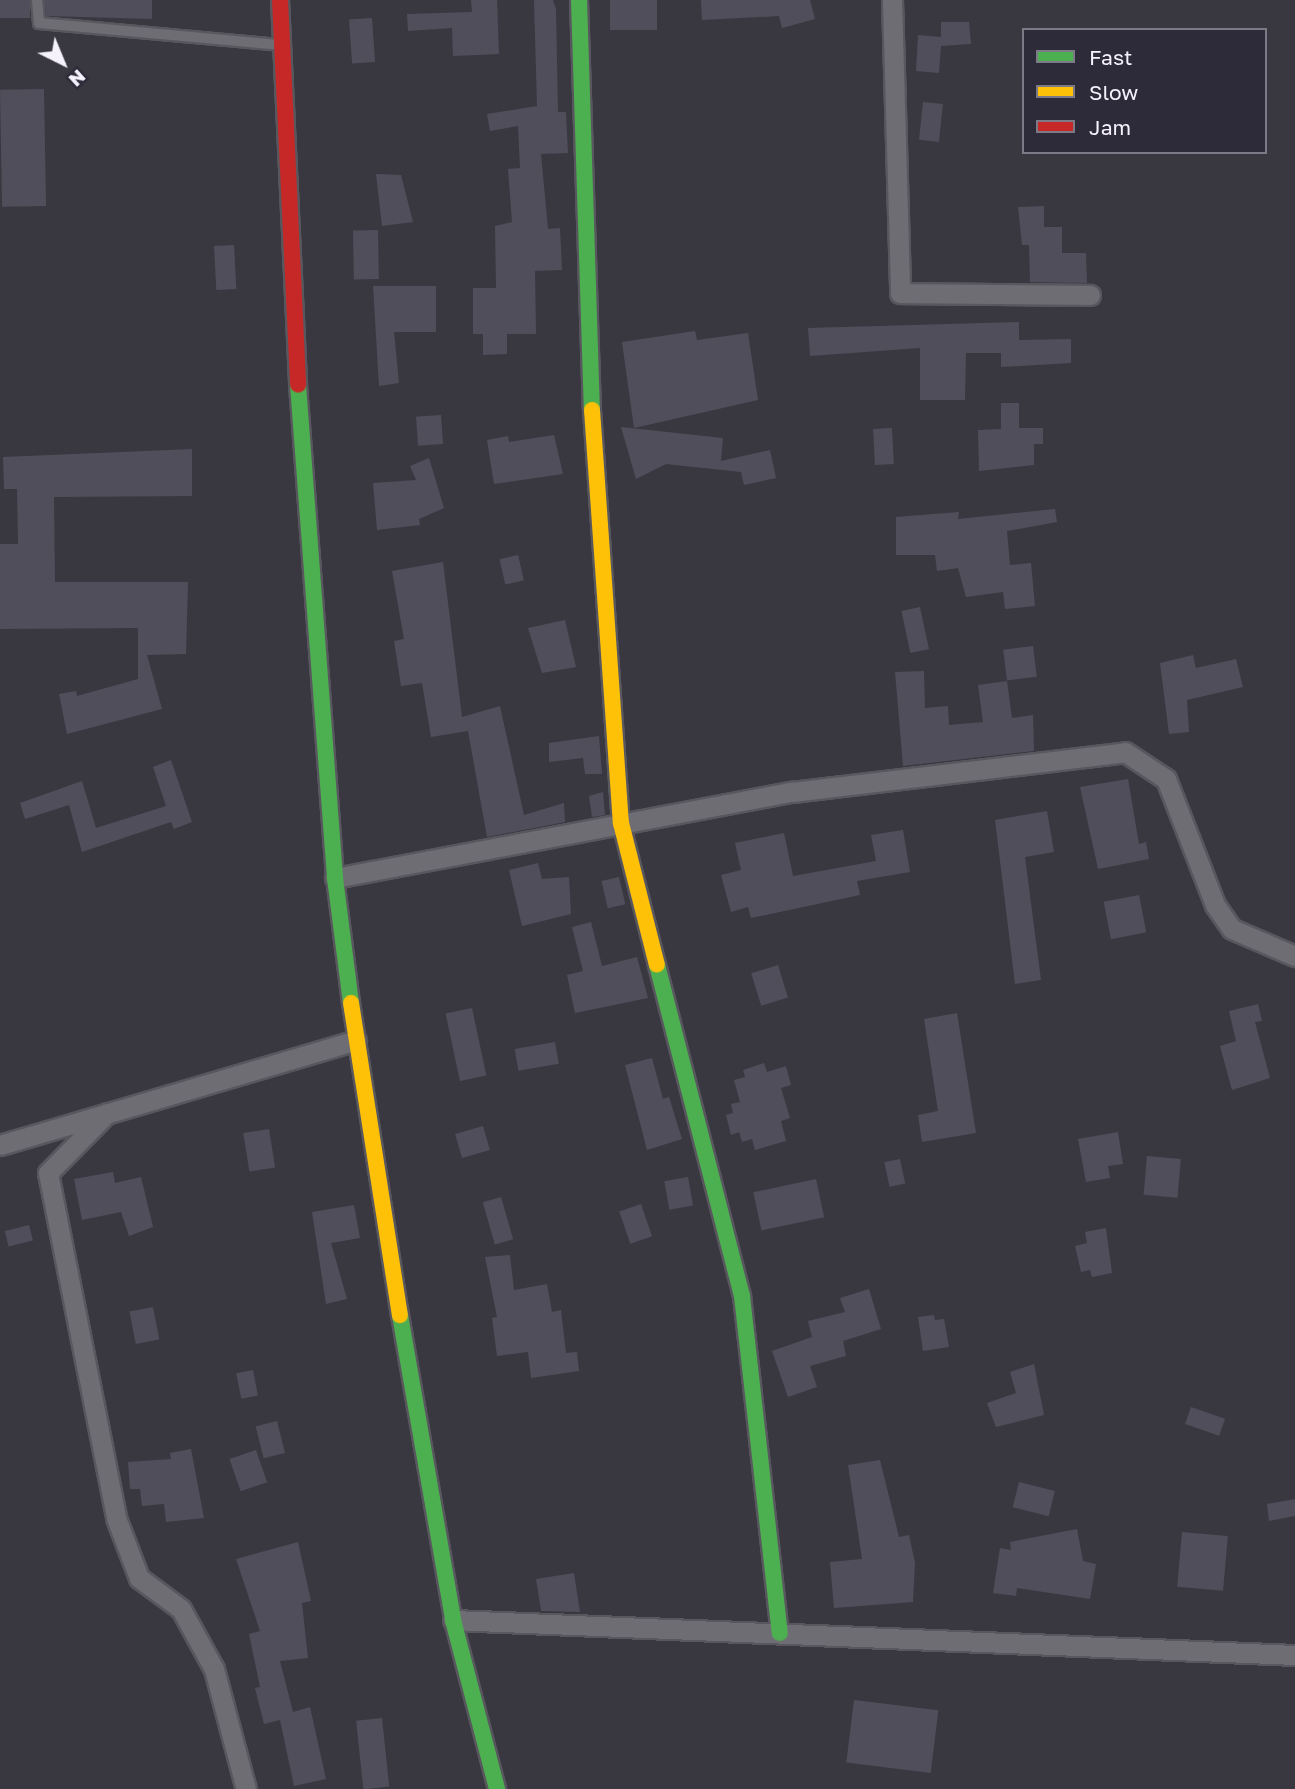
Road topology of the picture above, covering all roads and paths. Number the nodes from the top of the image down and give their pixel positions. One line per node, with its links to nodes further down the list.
1 (37, 0): 5 (lane)
2 (280, 0): 5 (main road)
3 (579, 0): 7 (main road)
4 (892, 0): 6 (street)
5 (282, 46): 8 (main road)
6 (1090, 295)
7 (621, 823): 8 (street); 9 (street); 14 (main road)
8 (335, 878): 10 (main road)
9 (1295, 956)
10 (356, 1040): 11 (street); 13 (main road)
11 (107, 1114): 12 (street); 16 (street)
12 (0, 1144)
13 (453, 1620): 14 (street); 17 (main road)
14 (780, 1633): 15 (street)
15 (1295, 1655)
16 (246, 1789)
17 (498, 1789)

